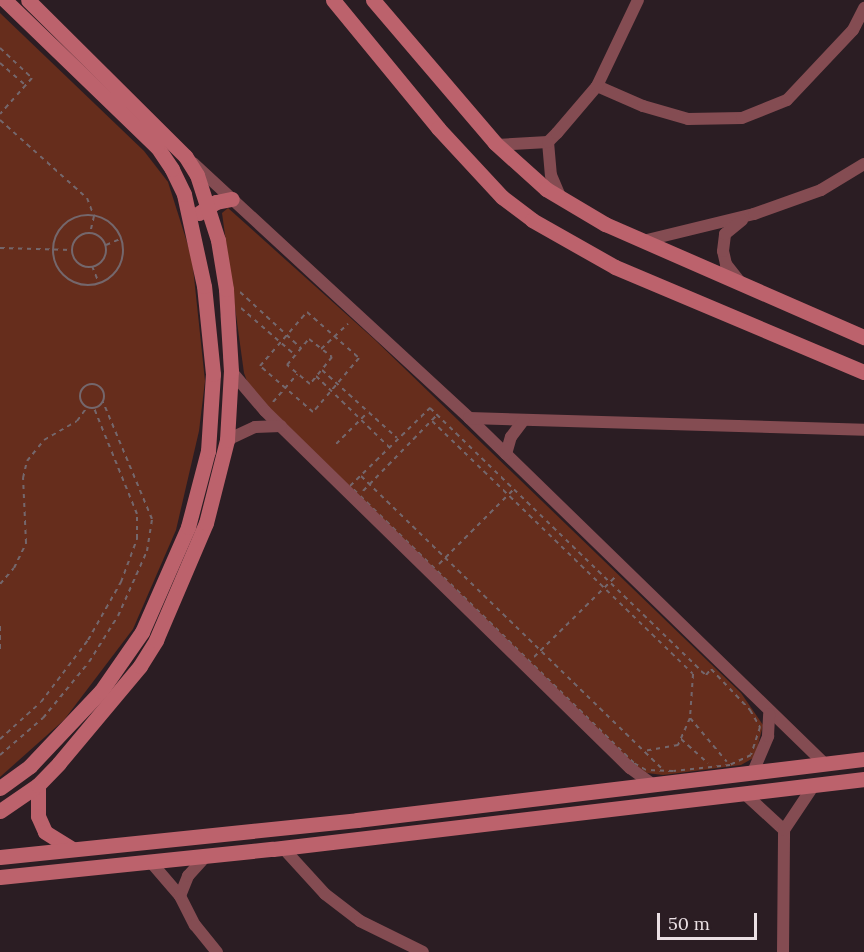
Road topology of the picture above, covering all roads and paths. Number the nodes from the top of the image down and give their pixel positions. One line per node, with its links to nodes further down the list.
1 (5, 0): 22 (street)
2 (28, 0): 15 (street)
3 (333, 0): 45 (street)
4 (373, 0): 14 (street)
5 (638, 0): 10 (street)
6 (864, 8): 10 (street)
7 (0, 48): 9 (path)
8 (0, 63): 9 (path)
9 (25, 85): 11 (path)
10 (597, 86): 13 (street)
11 (0, 114)
12 (0, 120): 21 (path)
13 (548, 142): 14 (street); 17 (street)
14 (497, 145): 17 (street)
15 (185, 156): 18 (street); 19 (street)
16 (864, 164): 20 (street)
17 (561, 198): 25 (street)
18 (232, 199): 19 (street); 35 (street)
19 (207, 208): 22 (street); 31 (street)
20 (754, 214): 25 (street); 33 (street)
21 (94, 216): 23 (path); 24 (path); 28 (path)
22 (189, 220): 99 (street)
23 (90, 233): 26 (path); 29 (path)
24 (121, 238): 26 (path); 32 (path)
25 (643, 241): 33 (street)
26 (106, 245): 30 (path)
27 (0, 248): 28 (path)
28 (53, 249): 29 (path); 32 (path)
29 (72, 250): 30 (path)
30 (92, 266): 32 (path)
31 (225, 278): 34 (street); 36 (path)
32 (99, 283)
33 (741, 284): 38 (street)
34 (228, 296): 39 (path); 44 (street)
35 (358, 314): 37 (path); 57 (street)
36 (286, 335): 37 (path); 39 (path); 40 (path)
37 (334, 336): 41 (path); 48 (path)
38 (864, 337)
39 (280, 342): 42 (path); 49 (path)
40 (301, 348): 41 (path); 42 (path)
41 (321, 349): 43 (path)
42 (296, 355): 46 (path)
43 (321, 370): 47 (path); 48 (path)
44 (231, 371): 54 (street); 64 (street)
45 (864, 372)
46 (297, 374): 47 (path); 49 (path)
47 (316, 376): 50 (path)
48 (337, 384): 50 (path); 55 (path)
49 (285, 388): 50 (path); 54 (path)
50 (331, 391): 59 (path)
51 (103, 402): 52 (path); 53 (path); 88 (path)
52 (87, 407): 53 (path); 77 (path)
53 (94, 408): 85 (path)
54 (265, 411): 61 (street)
55 (368, 412): 59 (path); 63 (path)
56 (437, 415): 60 (path); 63 (path); 70 (path)
57 (469, 418): 58 (street); 67 (street)
58 (524, 420): 62 (street); 67 (street)
59 (362, 421): 65 (path); 66 (path)
60 (432, 421): 69 (path); 72 (path)
61 (281, 426): 64 (street); 96 (street)
62 (864, 430)
63 (398, 439): 66 (path)
64 (227, 440): 98 (street)
65 (336, 444)
66 (390, 448): 68 (path)
67 (506, 454): 75 (street)
68 (361, 476): 69 (path); 71 (path)
69 (371, 483): 71 (path); 73 (path)
70 (513, 489): 72 (path); 76 (path)
71 (359, 495): 74 (path)
72 (508, 495): 73 (path); 78 (path)
73 (446, 557): 74 (path); 80 (path)
74 (435, 569): 82 (path)
75 (623, 569): 76 (path); 83 (street)
76 (609, 582): 78 (path); 91 (path)
77 (0, 584)
78 (604, 588): 80 (path); 84 (path)
79 (0, 626): 81 (path)
80 (540, 650): 82 (path); 87 (path)
81 (0, 651)
82 (529, 661): 93 (path)
83 (769, 714): 90 (street); 94 (street)
84 (690, 718): 86 (path); 91 (path)
85 (0, 739)
86 (681, 739): 87 (path); 92 (path)
87 (644, 751): 93 (path)
88 (0, 755)
89 (864, 759): 90 (street)
90 (824, 764): 94 (street)
91 (730, 765): 92 (path)
92 (712, 767): 93 (path)
93 (663, 771)
94 (753, 772): 96 (street)
95 (864, 779): 97 (street)
96 (652, 784): 104 (street)
97 (814, 785): 100 (street); 102 (street)
98 (38, 786): 101 (street); 104 (street)
99 (0, 788)
100 (745, 794): 102 (street); 103 (street)
101 (0, 811)
102 (784, 830): 112 (street)
103 (283, 848): 105 (street); 111 (street)
104 (72, 849): 106 (street)
105 (207, 855): 107 (street); 109 (street)
106 (0, 857)
107 (150, 861): 108 (street); 109 (street)
108 (0, 877)
109 (180, 896): 110 (street)
110 (217, 952)
111 (423, 952)
112 (783, 952)

